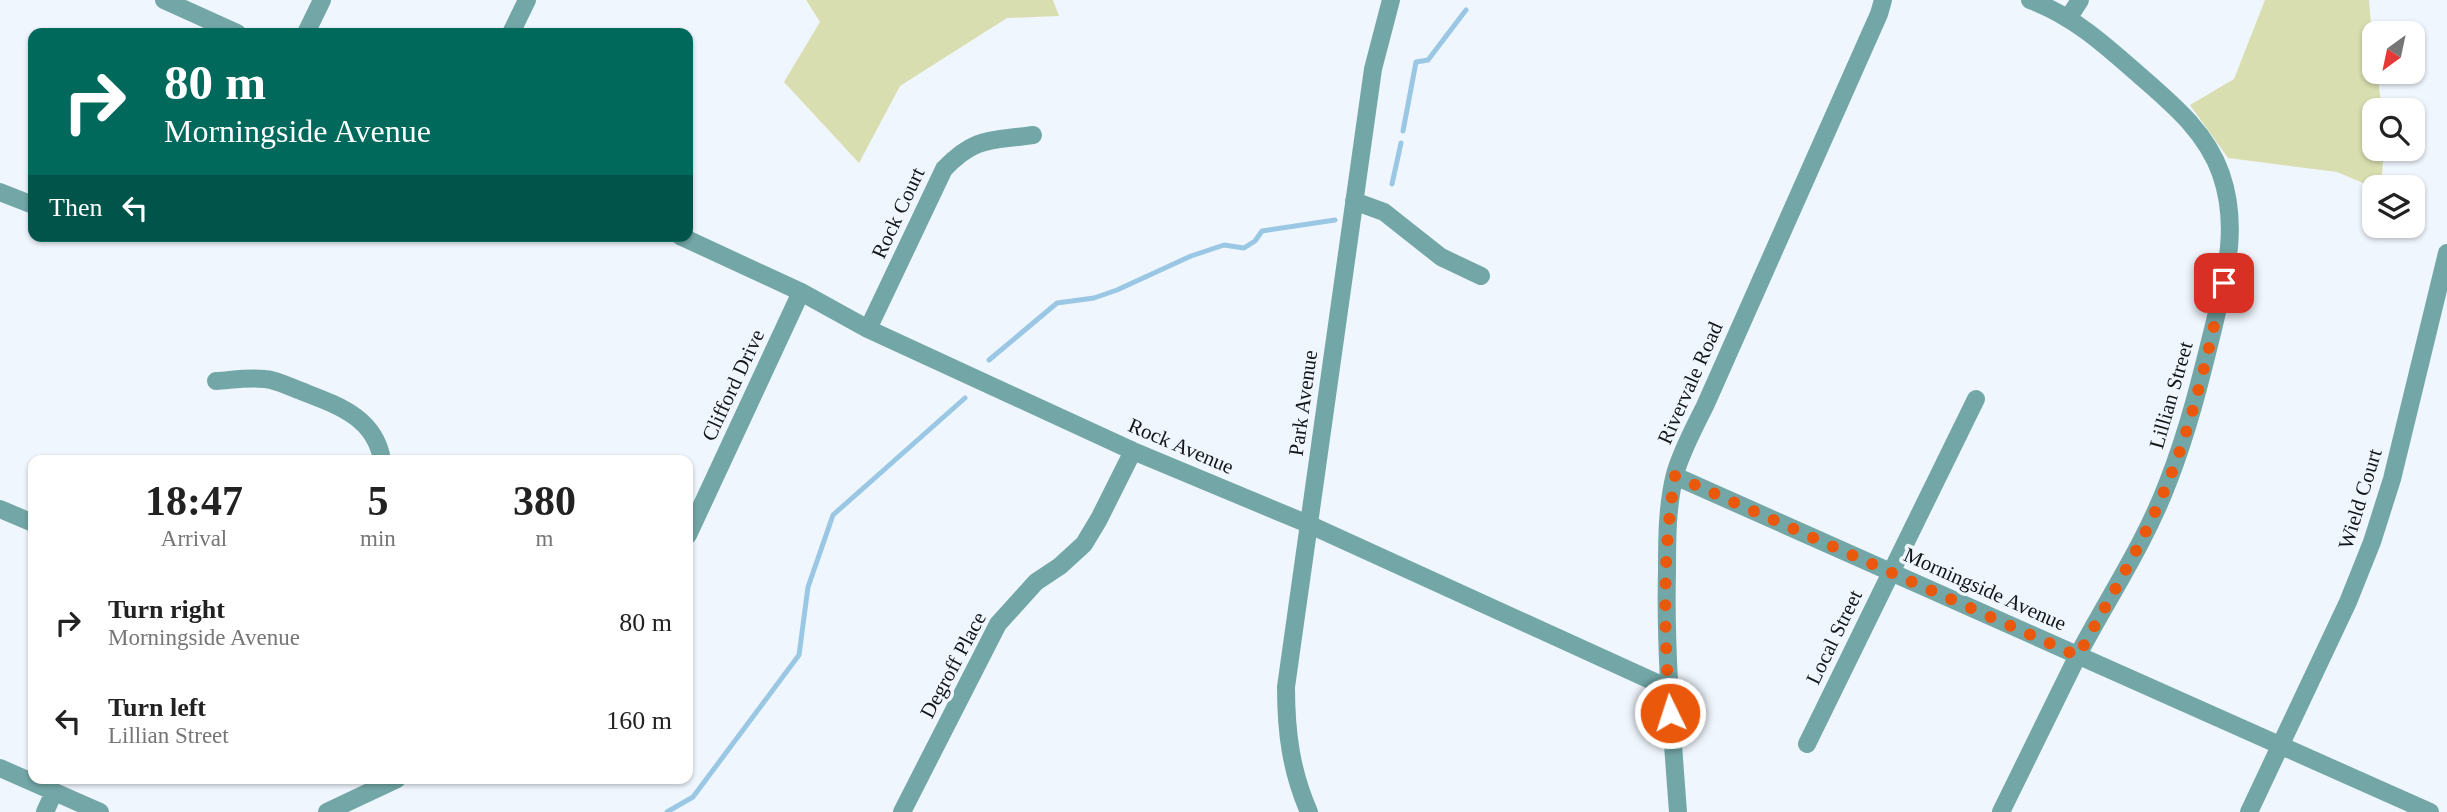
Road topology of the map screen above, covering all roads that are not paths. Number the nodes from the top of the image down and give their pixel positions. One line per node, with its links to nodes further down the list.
1 (164, 0): 9 (street)
2 (322, 0): 10 (street)
3 (527, 0): 11 (street)
4 (1391, 0): 14 (street, Park Avenue)
5 (1883, 0): 25 (street, Rivervale Road)
6 (2030, 0): 8 (street, Lillian Street)
7 (2080, 0): 8 (street)
8 (2069, 18): 31 (street, Lillian Street)
9 (226, 28)
10 (308, 28)
11 (513, 28)
12 (1033, 135): 20 (street, Rock Court)
13 (0, 192): 15 (street)
14 (1354, 201): 18 (street); 29 (street, Park Avenue)
15 (28, 203)
16 (693, 242): 19 (street, Rock Avenue)
17 (2447, 253): 34 (street, Wield Court)
18 (1481, 276)
19 (801, 292): 20 (street, Rock Avenue); 28 (street, Clifford Drive)
20 (869, 329): 23 (street, Rock Avenue)
21 (216, 381): 24 (street)
22 (1976, 399): 30 (street, Local Street)
23 (1133, 451): 29 (street, Rock Avenue); 43 (street, Degroff Place)
24 (380, 455)
25 (1675, 476): 30 (street, Morningside Avenue); 32 (street, Rivervale Road)
26 (0, 509): 27 (street)
27 (28, 521)
28 (693, 524)
29 (1308, 524): 32 (street, Rock Avenue); 44 (street, Park Avenue)
30 (1892, 572): 31 (street, Morningside Avenue); 33 (street, Local Street)
31 (2078, 656): 34 (street, Morningside Avenue); 46 (street, Lillian Street)
32 (1668, 688): 45 (street, Rivervale Road)
33 (1807, 744)
34 (2281, 746): 47 (street, Wield Court); 48 (street, Morningside Avenue)
35 (0, 768): 36 (street)
36 (28, 780)
37 (36, 784): 39 (street)
38 (386, 784): 42 (street)
39 (54, 792): 40 (street); 41 (street)
40 (45, 812)
41 (100, 812)
42 (327, 812)
43 (902, 812)
44 (1309, 812)
45 (1678, 812)
46 (2001, 812)
47 (2249, 812)
48 (2430, 812)

